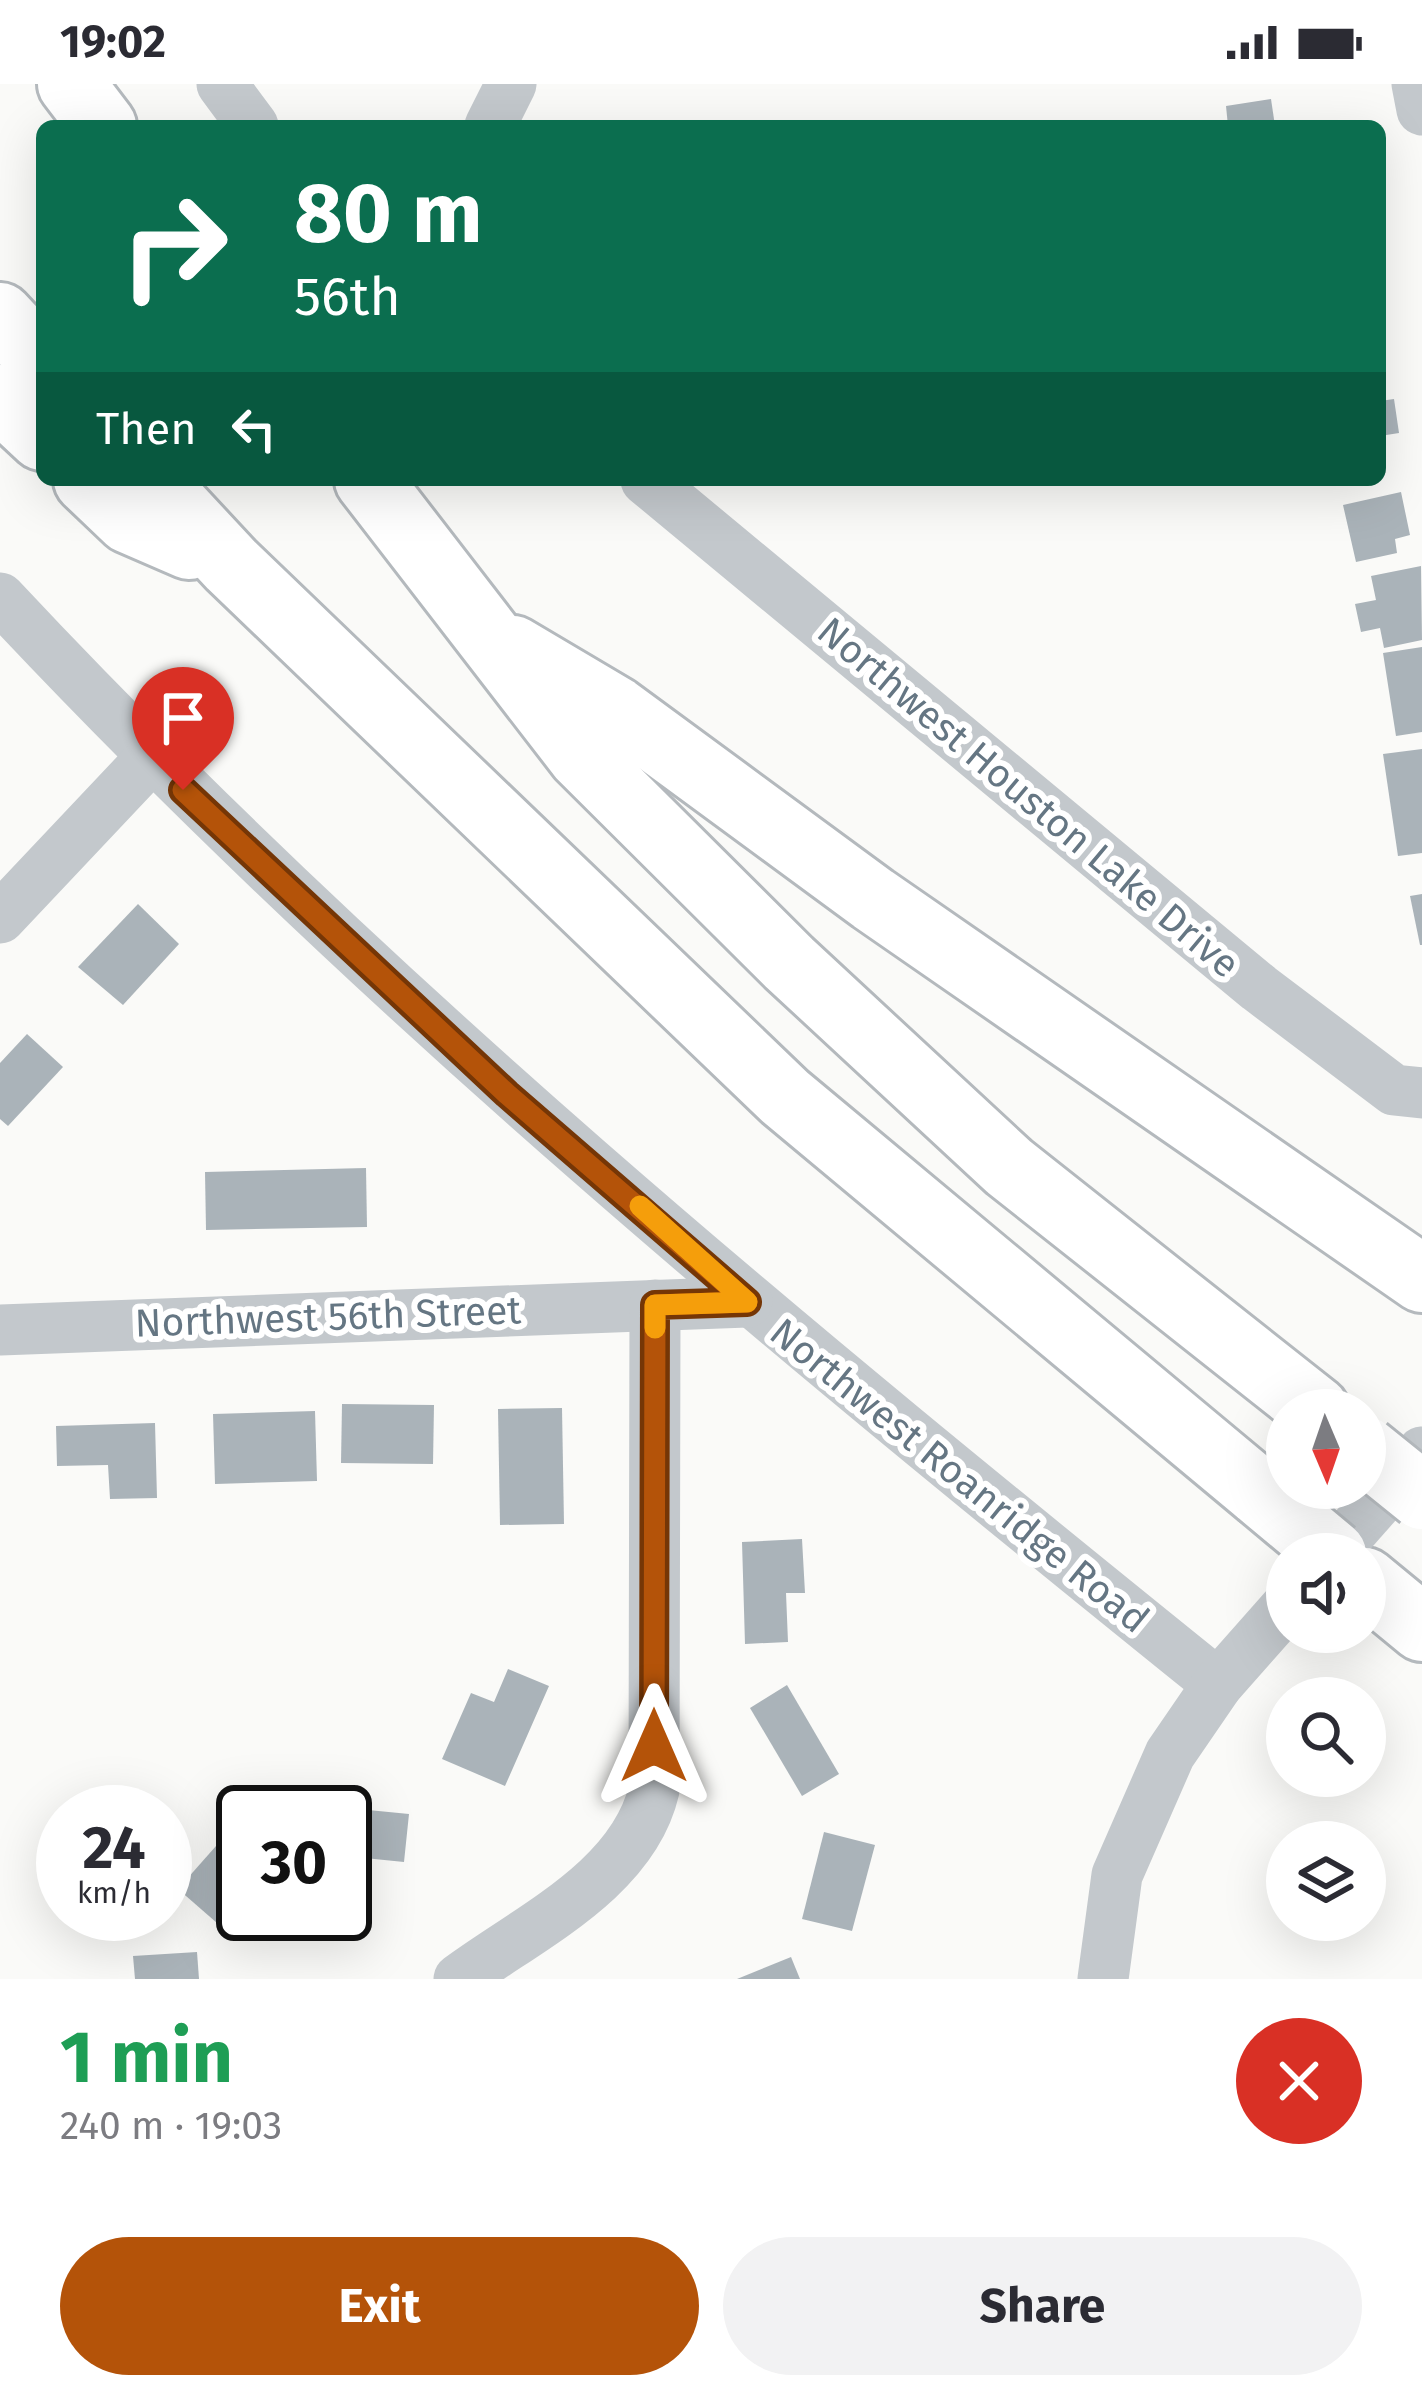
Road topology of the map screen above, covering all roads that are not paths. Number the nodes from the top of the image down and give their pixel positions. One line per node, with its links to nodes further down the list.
1 (71, 84): 6 (highway)
2 (222, 84): 7 (street)
3 (512, 84): 8 (street)
4 (1417, 84): 5 (street)
5 (1422, 110)
6 (98, 120)
7 (249, 120)
8 (493, 120)
9 (0, 316): 10 (highway)
10 (36, 355)
11 (0, 398): 12 (highway)
12 (36, 431)
13 (93, 486): 17 (highway)
14 (158, 486): 17 (highway)
15 (372, 486): 19 (highway)
16 (653, 486): 22 (street, Northwest Houston Lake Drive)
17 (231, 565): 31 (highway, bridge)
18 (0, 598): 20 (street, Northwest Roanridge Road)
19 (479, 629): 23 (highway); 27 (highway)
20 (150, 759): 21 (street); 24 (street, Northwest Roanridge Road)
21 (0, 918)
22 (1422, 1093)
23 (1422, 1280)
24 (747, 1302): 25 (street, Northwest 56th Street); 36 (street, Northwest Roanridge Road)
25 (655, 1305): 26 (street, Northwest 56th Street); 37 (street)
26 (0, 1330)
27 (1290, 1389)
28 (1422, 1452): 32 (street)
29 (1386, 1467): 30 (highway, bridge)
30 (1422, 1496)
31 (1308, 1533)
32 (1351, 1533)
33 (1386, 1598): 34 (highway)
34 (1419, 1626)
35 (1266, 1630): 36 (street)
36 (1218, 1684): 38 (street)
37 (458, 1979)
38 (1103, 1979)

